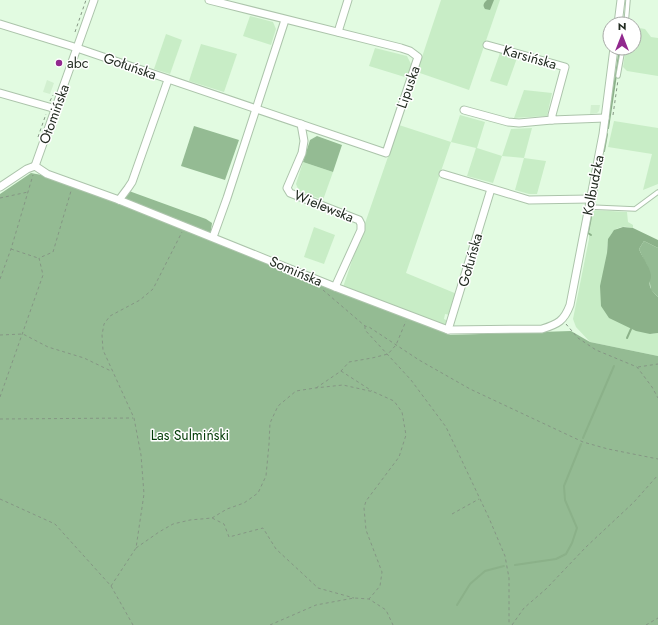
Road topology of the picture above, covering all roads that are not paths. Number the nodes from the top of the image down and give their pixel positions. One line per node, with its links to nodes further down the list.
1 (94, 0): 12 (street, Otomińska)
2 (209, 0): 8 (street, Lipuska)
3 (348, 0): 10 (street)
4 (621, 0): 6 (street)
5 (628, 0): 7 (lane)
6 (619, 16)
7 (627, 16)
8 (285, 20): 10 (street, Lipuska); 19 (street)
9 (0, 24): 12 (street, Gołuńska)
10 (338, 32): 24 (street, Lipuska)
11 (487, 45): 22 (street, Karsińska)
12 (77, 48): 16 (street, Gołuńska); 18 (street, Otomińska)
13 (613, 56): 21 (street, Kolbudzka)
14 (622, 56): 15 (lane)
15 (618, 76)
16 (168, 80): 19 (street, Gołuńska); 30 (street, Gołuńska)
17 (0, 93): 18 (street)
18 (56, 109): 25 (street, Otomińska)
19 (255, 109): 23 (street, Gołuńska); 32 (street)
20 (464, 110): 22 (street)
21 (605, 118): 22 (street); 31 (street, Kolbudzka)
22 (552, 120)
23 (301, 124): 24 (street, Gołuńska); 33 (street, Wielewska)
24 (386, 153)
25 (35, 166): 27 (street); 30 (street, Somińska)
26 (443, 174): 28 (street)
27 (0, 187)
28 (491, 189): 31 (street); 35 (street, Gołuńska)
29 (658, 192): 31 (lane)
30 (118, 200): 32 (street, Somińska)
31 (589, 203): 34 (street, Kolbudzka)
32 (213, 237): 33 (street, Somińska)
33 (335, 287): 35 (street, Somińska)
34 (562, 319): 35 (street, Somińska)
35 (448, 330)

